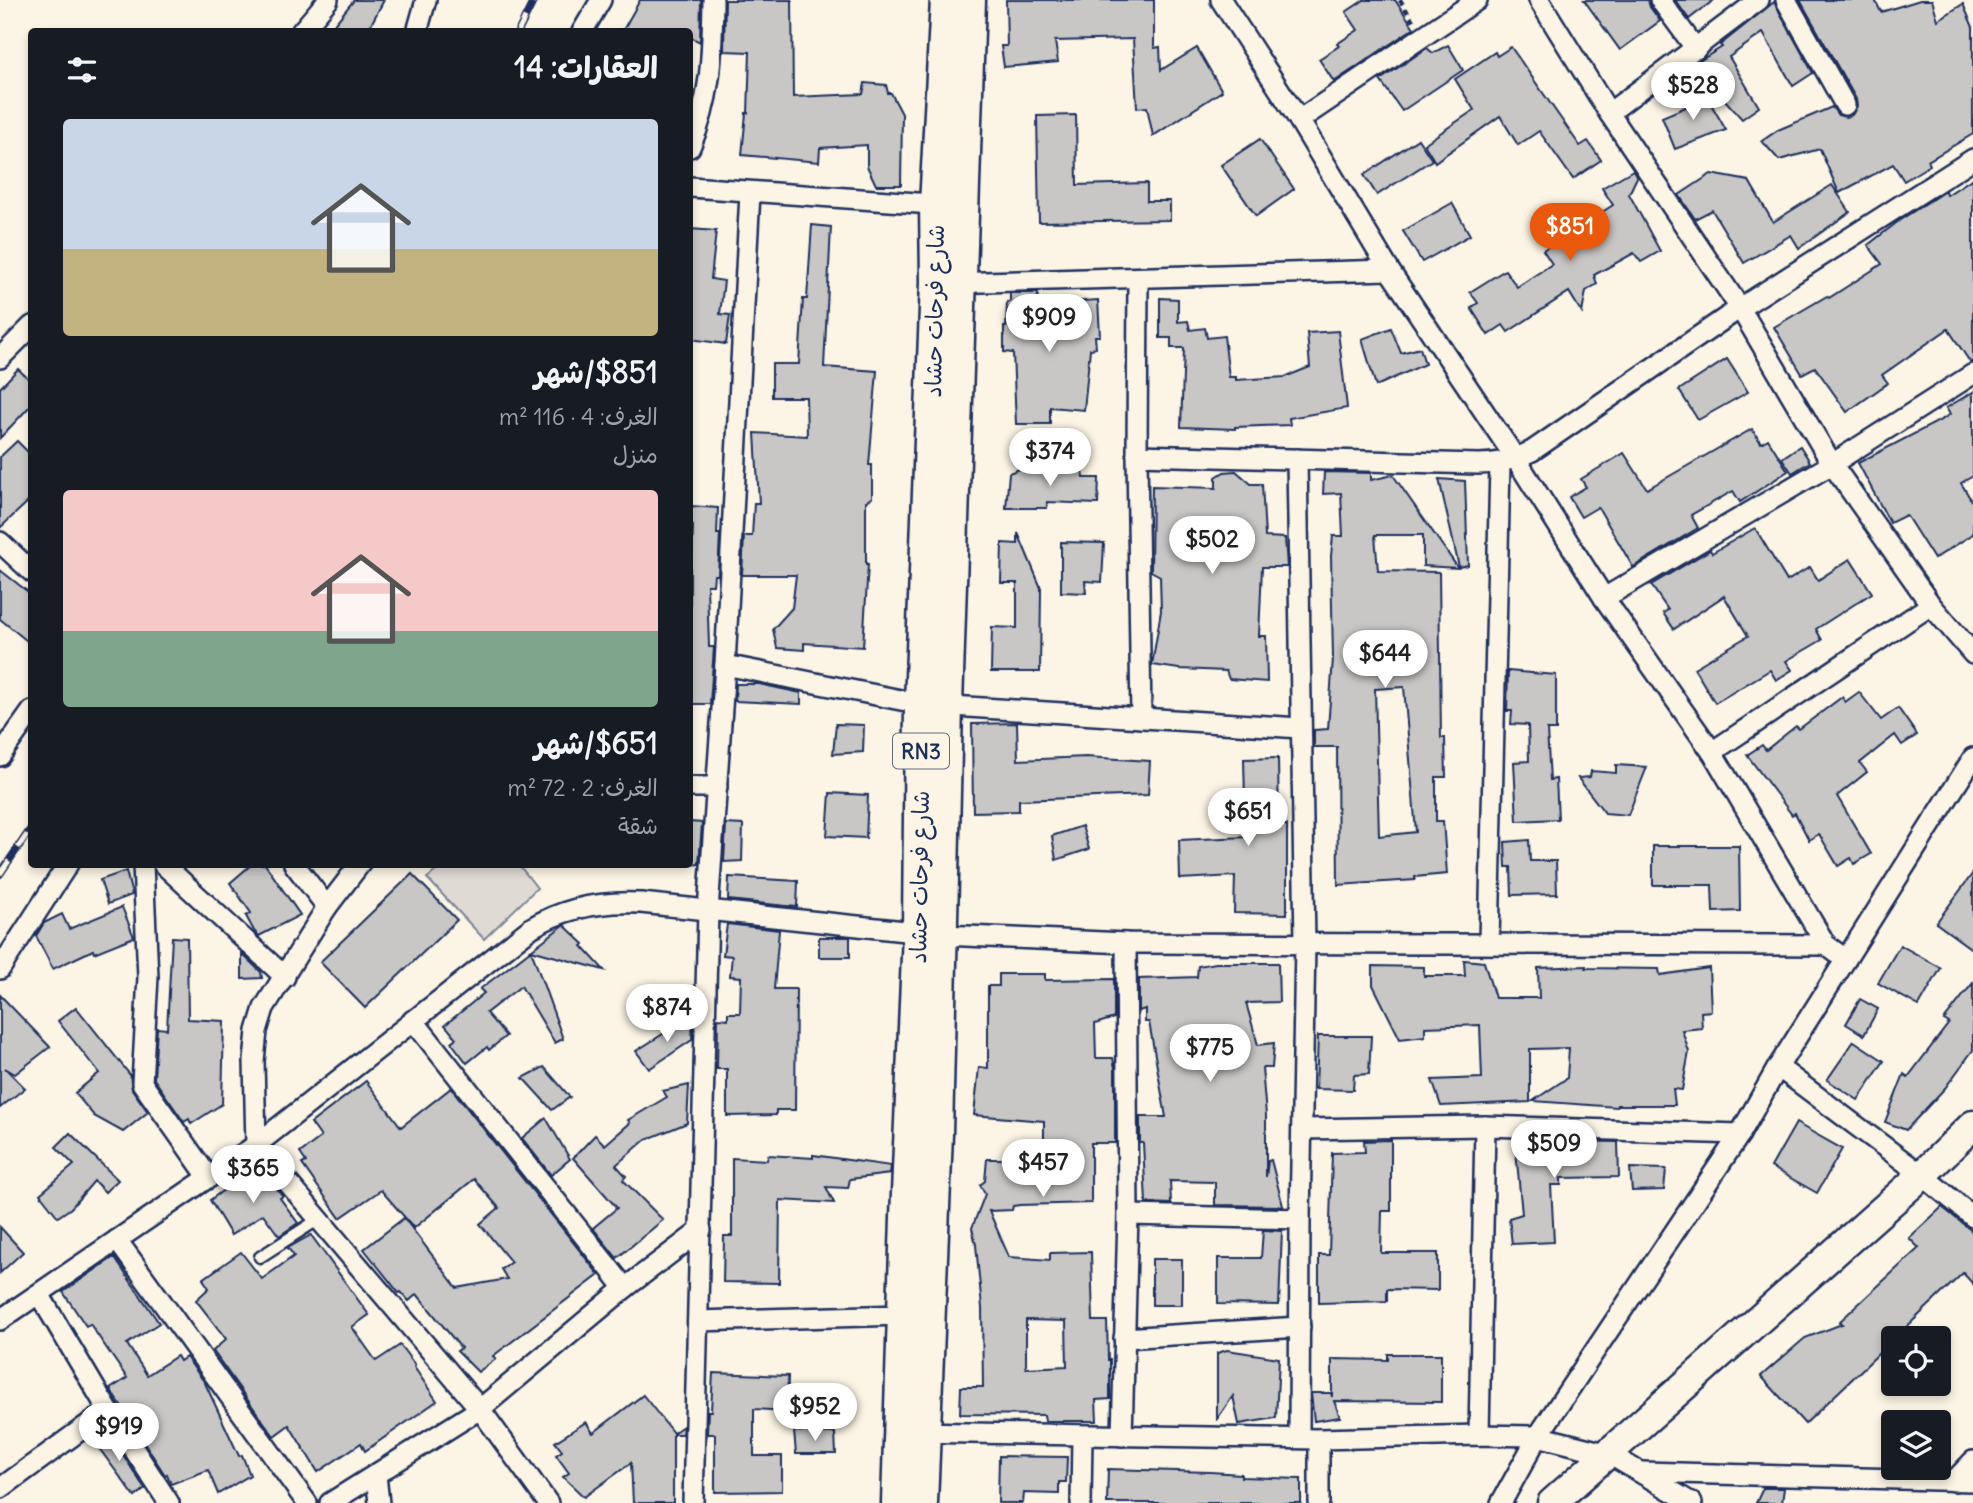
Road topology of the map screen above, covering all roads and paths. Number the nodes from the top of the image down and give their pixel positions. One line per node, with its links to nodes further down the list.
1 (328, 0): 13 (street)
2 (426, 0): 14 (street)
3 (601, 0): 15 (street)
4 (713, 0): 20 (street)
5 (947, 0): 24 (main road, شارع فرحات حشاد / RN3)
6 (969, 0): 24 (main road, شارع فرحات حشاد / RN3)
7 (1221, 0): 19 (street)
8 (1477, 0): 19 (street)
9 (1539, 0): 18 (street)
10 (1660, 0): 16 (street)
11 (1759, 0): 16 (street)
12 (1786, 0): 17 (street)
13 (304, 28)
14 (418, 28)
15 (584, 28)
16 (1696, 49): 18 (street)
17 (1845, 105)
18 (1609, 113): 28 (street)
19 (1299, 120): 25 (street)
20 (693, 140)
21 (1973, 159): 28 (street)
22 (693, 187): 23 (street)
23 (750, 193): 24 (street); 41 (street)
24 (948, 205): 27 (main road, شارع فرحات حشاد / RN3)
25 (1389, 270): 26 (street); 34 (street)
26 (1138, 278): 27 (street); 32 (street)
27 (949, 283): 42 (main road, شارع فرحات حشاد / RN3)
28 (1740, 308): 34 (street); 35 (street)
29 (28, 331): 30 (street)
30 (0, 358)
31 (1973, 373): 35 (street)
32 (1137, 455): 33 (street); 44 (street)
33 (1297, 459): 34 (street); 45 (street)
34 (1508, 462): 38 (street); 59 (street)
35 (1832, 464): 38 (street); 39 (street)
36 (0, 542): 37 (street)
37 (28, 568)
38 (1604, 598): 46 (street)
39 (1931, 605): 40 (street); 46 (street)
40 (1973, 654)
41 (725, 664): 42 (street); 49 (street)
42 (934, 705): 44 (street); 58 (main road, شارع فرحات حشاد / RN3)
43 (28, 716): 47 (street)
44 (1141, 718): 45 (street)
45 (1300, 728): 61 (street)
46 (1712, 752): 62 (street)
47 (0, 755)
48 (1973, 758): 63 (street)
49 (717, 786): 50 (street); 57 (street)
50 (693, 787)
51 (65, 868): 64 (street)
52 (142, 868): 74 (street)
53 (167, 868): 65 (street)
54 (296, 868): 56 (street)
55 (357, 868): 56 (street)
56 (327, 907): 65 (street)
57 (708, 911): 58 (street); 66 (street); 80 (street)
58 (931, 933): 60 (street); 76 (main road, شارع فرحات حشاد / RN3)
59 (1489, 942): 61 (street); 62 (street)
60 (1126, 943): 61 (street); 75 (street)
61 (1305, 944): 70 (street)
62 (1826, 944): 63 (street)
63 (1845, 959): 67 (street)
64 (0, 969)
65 (285, 977): 72 (street)
66 (413, 1020): 72 (street); 83 (street)
67 (1778, 1067): 71 (street); 73 (street)
68 (1973, 1125): 73 (street)
69 (1485, 1126): 70 (street); 71 (street); 93 (street)
70 (1302, 1129): 79 (street)
71 (1741, 1134): 96 (street)
72 (256, 1145): 74 (street); 78 (street)
73 (1922, 1175): 77 (street); 98 (street)
74 (209, 1178): 81 (street)
75 (1128, 1214): 79 (street); 89 (street)
76 (920, 1216): 86 (main road, شارع فرحات حشاد / RN3); 92 (main road, شارع فرحات حشاد / RN3)
77 (1973, 1217)
78 (319, 1219): 82 (lane); 90 (street)
79 (1300, 1219): 88 (street)
80 (701, 1230): 83 (street); 87 (street)
81 (117, 1240): 84 (street); 106 (street)
82 (260, 1258)
83 (625, 1288): 90 (street)
84 (38, 1294): 85 (street); 91 (street)
85 (2, 1315)
86 (903, 1315): 87 (street); 92 (main road, شارع فرحات حشاد / RN3)
87 (698, 1321): 110 (street)
88 (1300, 1327): 89 (street); 97 (street)
89 (1124, 1338): 95 (street)
90 (480, 1409): 101 (street); 109 (street)
91 (108, 1410): 103 (street); 105 (street)
92 (912, 1432): 94 (street); 111 (main road, شارع فرحات حشاد / RN3); 112 (main road, شارع فرحات حشاد / RN3)
93 (1479, 1435): 96 (street); 97 (street)
94 (1082, 1436): 95 (street); 113 (street)
95 (1122, 1436): 97 (street)
96 (1538, 1436): 98 (street); 115 (street)
97 (1309, 1438): 114 (street)
98 (1609, 1454): 100 (street); 116 (street)
99 (1973, 1461): 102 (street)
100 (1636, 1472): 102 (street); 117 (street)
101 (376, 1475): 107 (street); 108 (street)
102 (1964, 1481)
103 (0, 1488): 104 (street)
104 (10, 1503)
105 (169, 1503)
106 (307, 1503)
107 (330, 1503)
108 (379, 1503)
109 (548, 1503)
110 (693, 1503)
111 (898, 1503)
112 (921, 1503)
113 (1081, 1503)
114 (1319, 1503)
115 (1502, 1503)
116 (1552, 1503)
117 (1692, 1503)

